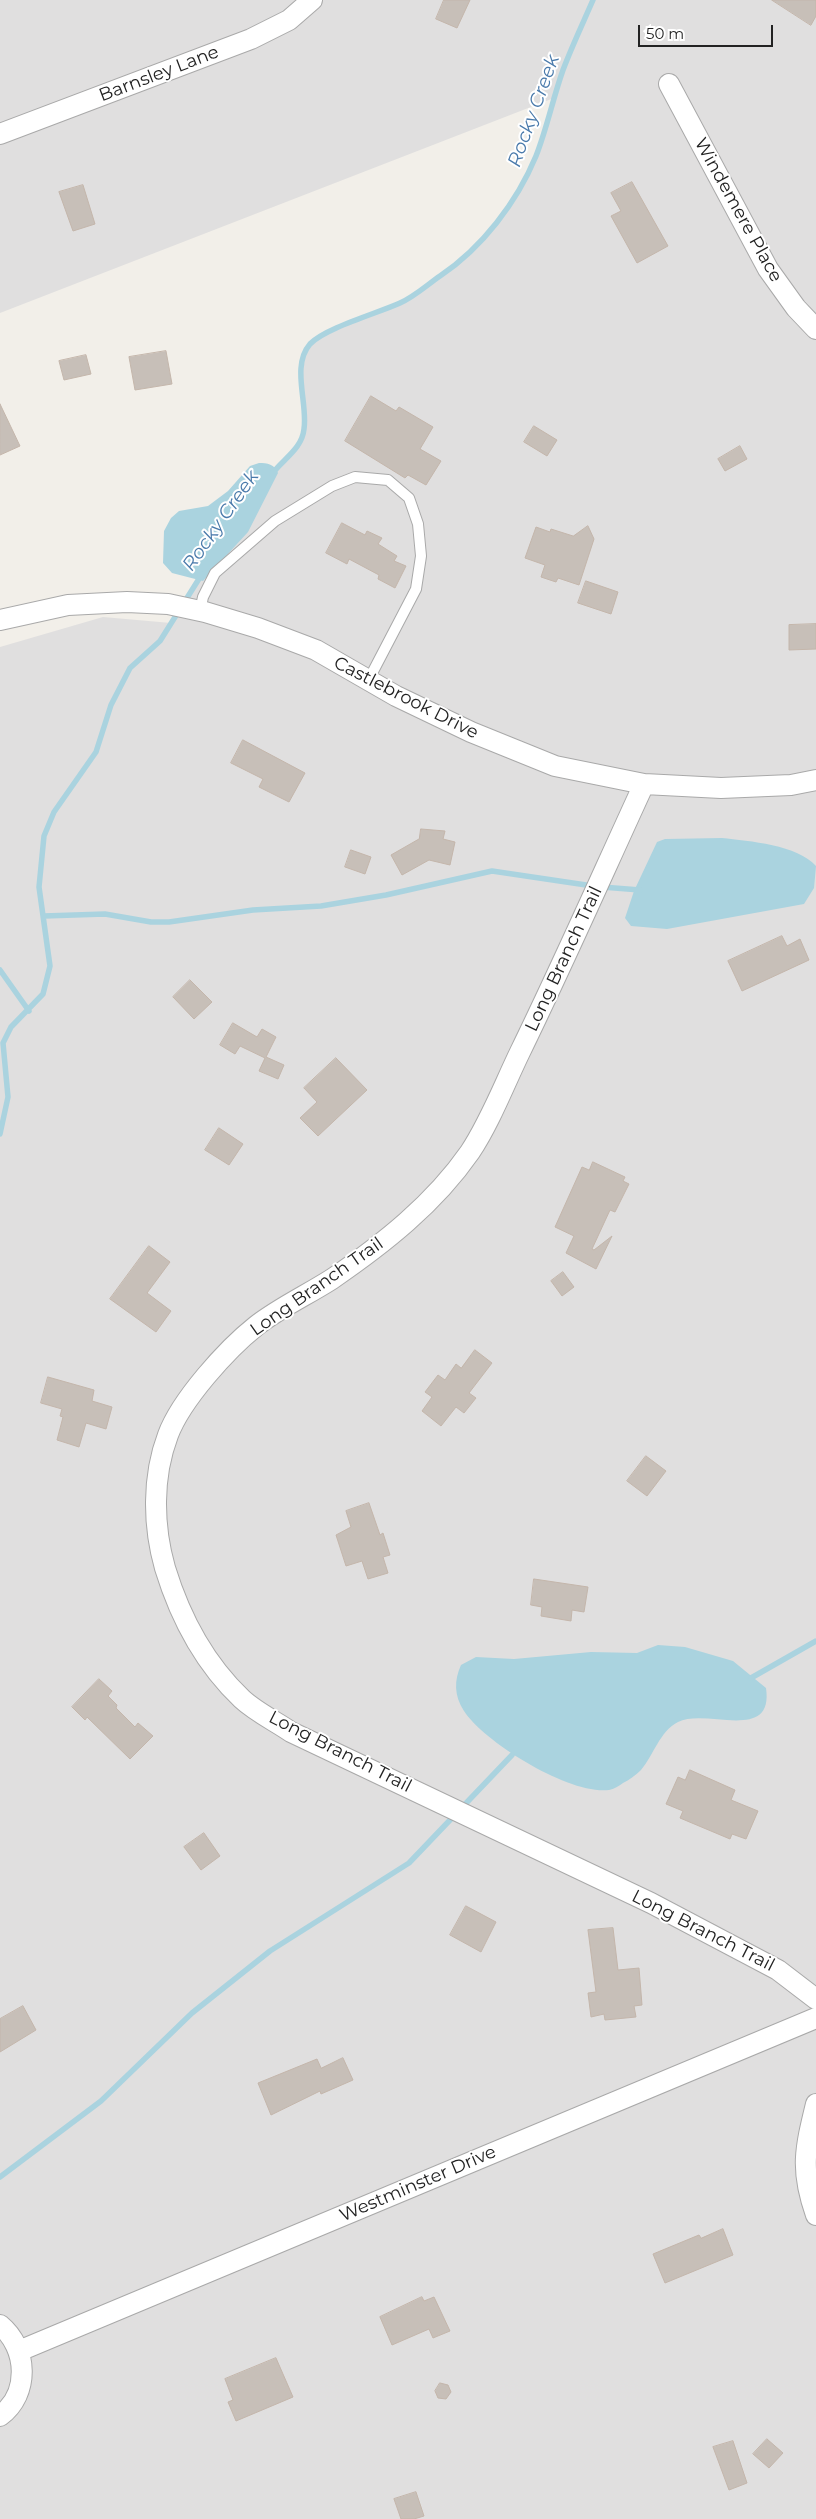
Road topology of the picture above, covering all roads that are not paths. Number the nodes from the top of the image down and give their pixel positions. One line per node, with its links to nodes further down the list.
1 (312, 0): 3 (street, Barnsley Lane)
2 (669, 84): 4 (street, Windemere Place)
3 (0, 134)
4 (816, 329)
5 (200, 611): 6 (street, Castlebrook Drive); 7 (street, Castlebrook Drive); 7 (lane)
6 (0, 620)
7 (368, 680): 9 (street, Castlebrook Drive)
8 (816, 780): 9 (street, Castlebrook Drive)
9 (644, 784): 10 (street, Long Branch Trail)
10 (816, 1999)
11 (816, 2018): 15 (street, Westminster Drive)
12 (816, 2104): 13 (street)
13 (816, 2215)
14 (0, 2325): 15 (street)
15 (19, 2351): 16 (street)
16 (0, 2416)

